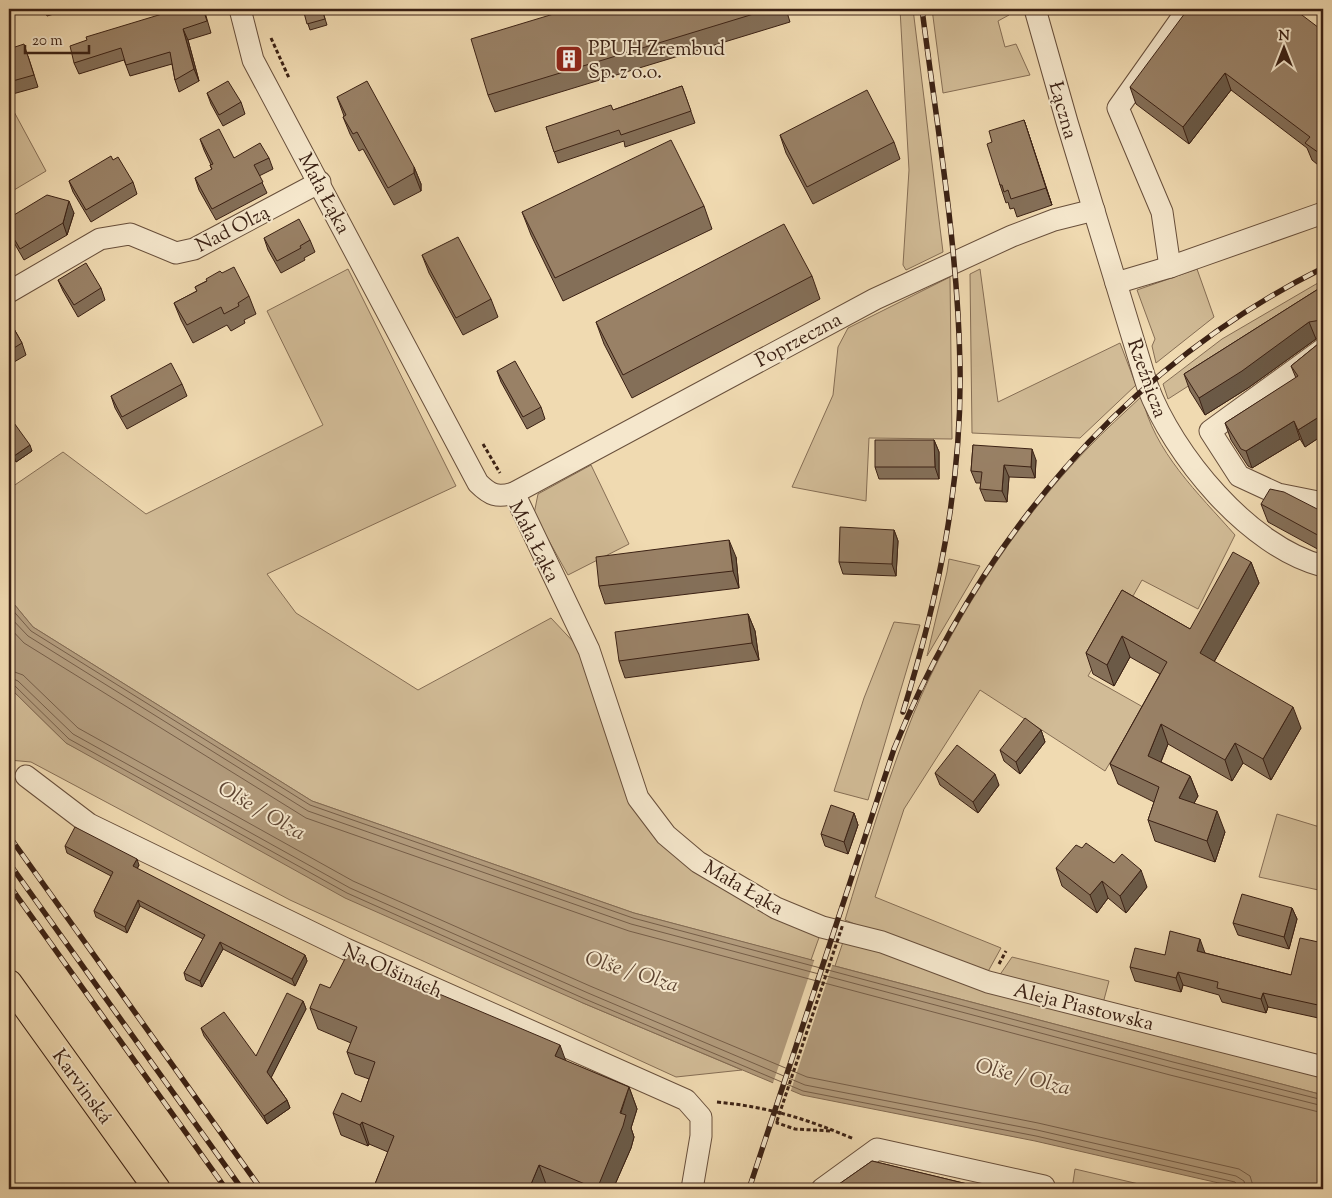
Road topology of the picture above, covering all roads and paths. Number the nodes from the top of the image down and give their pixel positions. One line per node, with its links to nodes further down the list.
1 (240, 9): 6 (street, Mała Łąka)
2 (1035, 9): 7 (street, Łączna)
3 (1188, 9): 9 (street)
4 (267, 30): 5 (path)
5 (292, 84)
6 (320, 182): 11 (street, Nad Olzą); 14 (street, Mała Łąka)
7 (1094, 210): 10 (street, Rzeźnicza); 14 (street, Poprzeczna)
8 (1323, 213): 9 (street)
9 (1170, 267): 10 (street)
10 (1116, 283): 16 (street, Rzeźnicza)
11 (9, 292)
12 (1323, 349): 15 (street)
13 (482, 442): 14 (path)
14 (508, 485): 18 (street, Mała Łąka)
15 (1323, 503)
16 (1323, 566)
17 (26, 776): 21 (street, Na Olšinách)
18 (845, 929): 20 (street, Aleja Piastowska); 22 (path, bridge)
19 (9, 983): 25 (main road, Karvinská)
20 (1323, 1067)
21 (686, 1100): 22 (path); 26 (street, Na Olšinách)
22 (834, 1131): 23 (path)
23 (877, 1149): 24 (street); 27 (street)
24 (1044, 1188)
25 (158, 1189)
26 (692, 1189)
27 (822, 1189)

